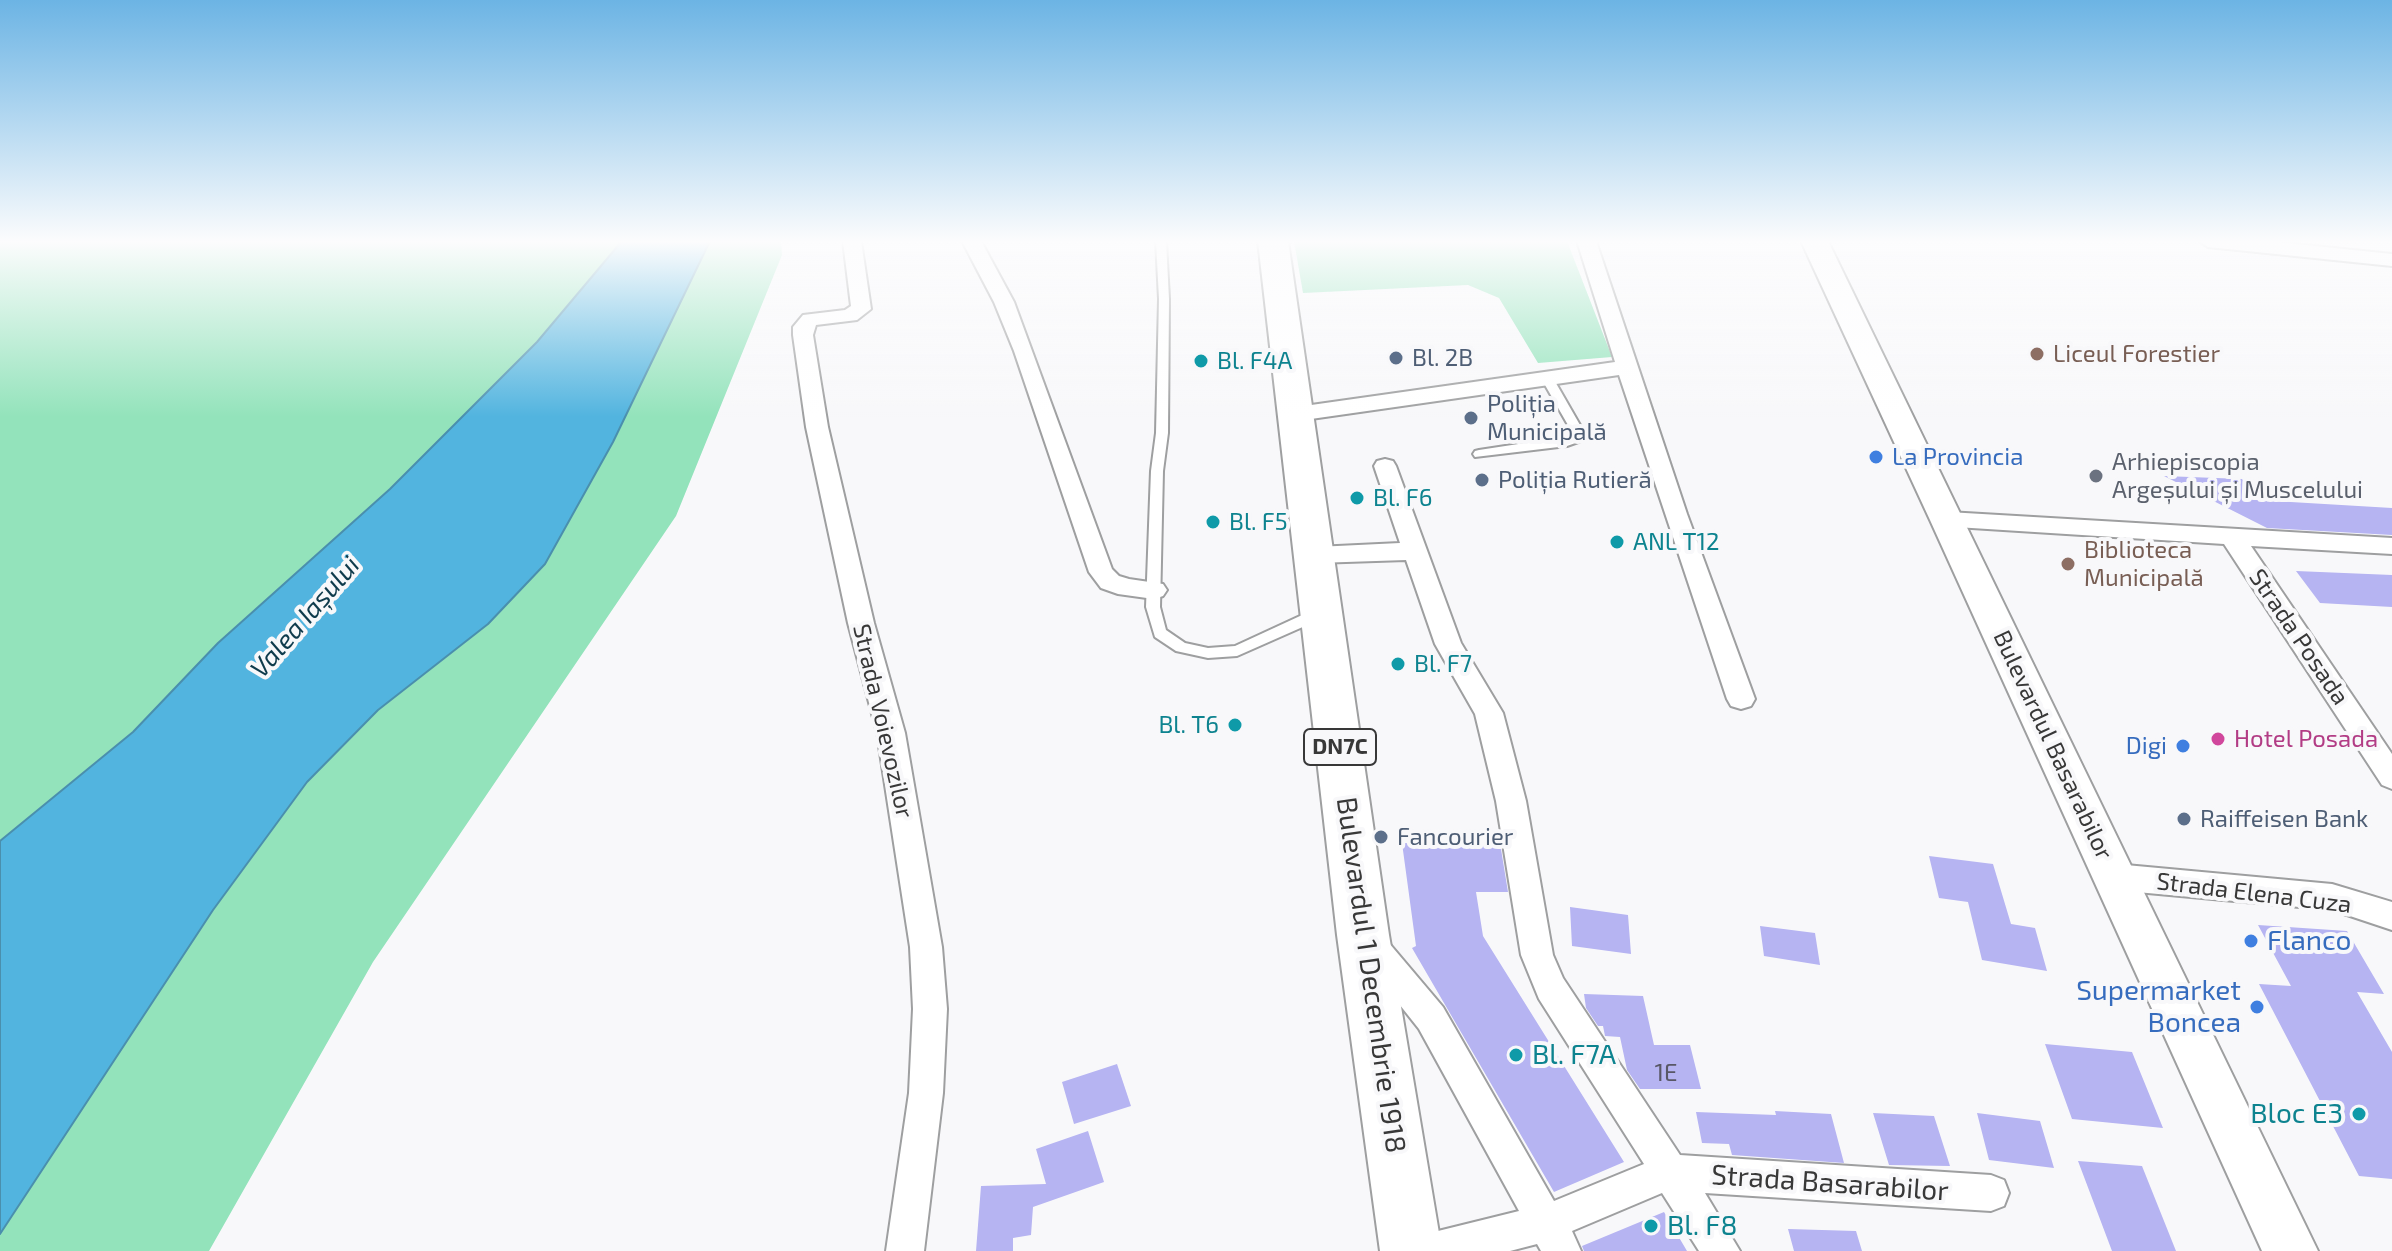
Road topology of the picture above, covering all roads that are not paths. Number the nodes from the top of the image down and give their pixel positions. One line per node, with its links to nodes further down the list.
1 (862, 299): 27 (street, Strada Voievozilor)
2 (1003, 299): 17 (street)
3 (1164, 299): 17 (lane)
4 (1281, 299): 9 (main road, Bulevardul 1 Decembrie 1918 / DN7C)
5 (1605, 299): 7 (street)
6 (1842, 299): 12 (main road, Bulevardul Basarabilor)
7 (1628, 367): 8 (street); 19 (street)
8 (1547, 378): 9 (street); 10 (lane)
9 (1297, 414): 16 (main road, Bulevardul 1 Decembrie 1918 / DN7C)
10 (1479, 454)
11 (1385, 466): 15 (street)
12 (1948, 520): 13 (street, Strada Posada); 21 (main road, Bulevardul Basarabilor)
13 (2232, 537): 14 (street, Strada Posada); 20 (street, Strada Posada)
14 (2392, 546)
15 (1414, 551): 16 (street); 24 (street)
16 (1316, 555): 18 (main road, Bulevardul 1 Decembrie 1918 / DN7C)
17 (1154, 590): 18 (lane)
18 (1323, 611): 23 (main road, Bulevardul 1 Decembrie 1918 / DN7C)
19 (1741, 699)
20 (2392, 777)
21 (2115, 877): 22 (street, Strada Elena Cuza); 31 (main road, Bulevardul Basarabilor)
22 (2392, 916)
23 (1363, 935): 26 (street); 28 (main road, Bulevardul 1 Decembrie 1918 / DN7C)
24 (1668, 1172): 25 (street, Strada Basarabilor); 26 (street); 30 (street)
25 (1991, 1193)
26 (1554, 1237): 29 (street)
27 (905, 1251)
28 (1411, 1251)
29 (1434, 1251)
30 (1721, 1251)
31 (2290, 1251)

